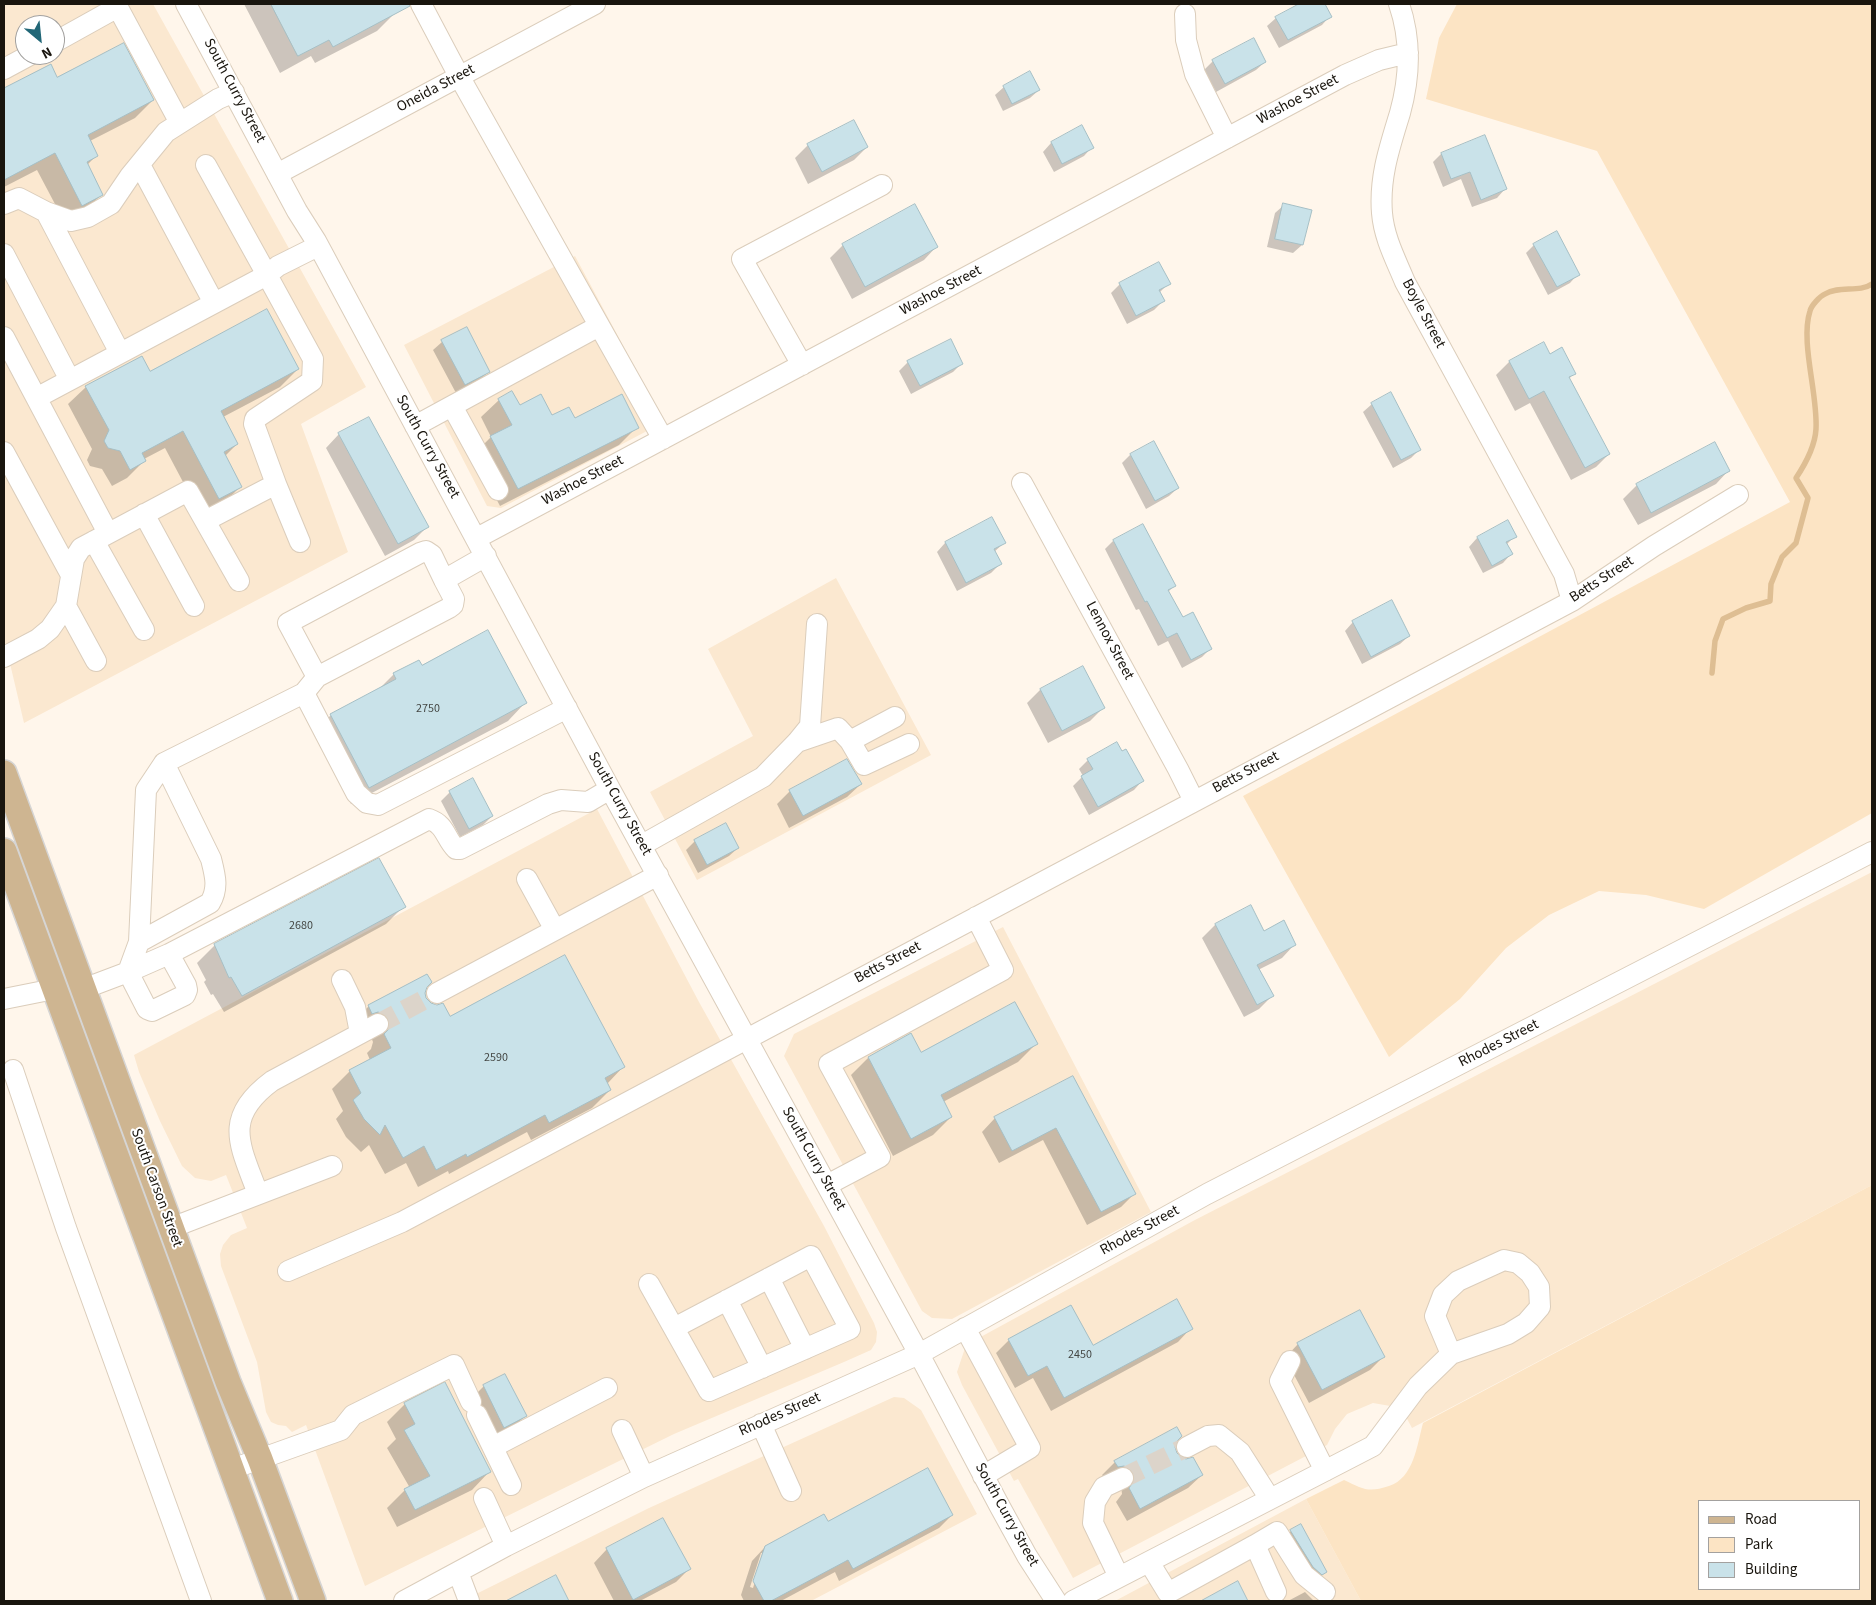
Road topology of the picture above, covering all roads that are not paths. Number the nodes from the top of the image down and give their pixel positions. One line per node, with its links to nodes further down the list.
1 (186, 4): 10 (street, South Curry Street)
2 (421, 4): 9 (street)
3 (595, 4): 9 (street, Oneida Street)
4 (1399, 4): 8 (street, Boyle Street)
5 (117, 6): 7 (street); 11 (street)
6 (1185, 14): 12 (street)
7 (65, 36)
8 (1408, 53): 12 (street, Washoe Street); 46 (street, Boyle Street)
9 (459, 76): 15 (street, Oneida Street); 23 (street)
10 (234, 92): 11 (street); 15 (street, South Curry Street)
11 (180, 123): 13 (street)
12 (1227, 138): 26 (street, Washoe Street)
13 (140, 165): 18 (street); 22 (street)
14 (206, 165): 21 (street)
15 (277, 174): 19 (street, South Curry Street)
16 (882, 185): 26 (street)
17 (4, 204): 18 (street)
18 (46, 212): 25 (street)
19 (318, 246): 21 (street); 30 (street, South Curry Street)
20 (4, 254): 27 (street)
21 (267, 275): 22 (street); 34 (street)
22 (214, 303): 25 (street)
23 (599, 326): 29 (street); 31 (street)
24 (4, 337): 28 (street)
25 (120, 353): 27 (street)
26 (802, 365): 31 (street, Washoe Street)
27 (70, 380): 28 (street)
28 (39, 403): 39 (street)
29 (452, 406): 30 (street); 35 (street)
30 (415, 426): 40 (street, South Curry Street)
31 (663, 439): 40 (street, Washoe Street)
32 (4, 452): 43 (street)
33 (1022, 483): 62 (street, Lennox Street)
34 (276, 484): 38 (street); 41 (street)
35 (498, 490)
36 (1738, 495): 46 (street, Betts Street)
37 (144, 514): 38 (street); 39 (street); 48 (street)
38 (205, 521): 45 (street)
39 (101, 537): 43 (street); 50 (street)
40 (477, 538): 42 (street, South Curry Street)
41 (300, 542)
42 (486, 556): 44 (street); 54 (street, South Curry Street)
43 (71, 575): 47 (street)
44 (444, 580): 53 (street); 53 (street)
45 (239, 581)
46 (1572, 601): 62 (street, Betts Street)
47 (66, 606): 51 (street); 52 (street)
48 (194, 606)
49 (817, 624): 57 (street)
50 (144, 630)
51 (4, 657)
52 (96, 661)
53 (310, 685): 54 (street); 59 (street)
54 (567, 708): 61 (street, South Curry Street)
55 (895, 718): 56 (street)
56 (850, 741): 57 (street); 58 (street)
57 (797, 742): 63 (street)
58 (908, 744)
59 (164, 763): 70 (street); 70 (street)
60 (4, 773): 75 (main road, South Carson Street)
61 (610, 789): 63 (street, South Curry Street); 71 (street)
62 (1194, 801): 68 (street, Betts Street)
63 (642, 846): 66 (street, South Curry Street)
64 (4, 851): 74 (main road, South Carson Street)
65 (1872, 852): 91 (street, Rhodes Street)
66 (658, 875): 69 (street); 80 (street, South Curry Street)
67 (528, 879): 69 (street)
68 (976, 917): 80 (street, Betts Street); 83 (street)
69 (555, 930): 76 (street)
70 (139, 942): 72 (street)
71 (169, 954): 72 (street); 72 (street)
72 (128, 972): 75 (street)
73 (342, 980): 79 (street)
74 (54, 989): 75 (main road); 77 (street); 103 (main road, South Carson Street)
75 (83, 989): 85 (main road, South Carson Street)
76 (437, 993)
77 (4, 999)
78 (378, 1024): 79 (street)
79 (360, 1033): 84 (street)
80 (747, 1039): 83 (street, South Curry Street); 86 (street, Betts Street)
81 (13, 1070): 119 (street)
82 (332, 1166): 84 (street)
83 (827, 1185): 93 (street, South Curry Street)
84 (258, 1194): 85 (street)
85 (171, 1228): 102 (main road, South Carson Street)
86 (288, 1271)
87 (769, 1278): 89 (street); 92 (street); 92 (street)
88 (649, 1284): 90 (street)
89 (727, 1300): 90 (street); 96 (street)
90 (674, 1328): 96 (street)
91 (965, 1328): 93 (street, Rhodes Street); 105 (street)
92 (806, 1349): 96 (street)
93 (919, 1354): 98 (street, Rhodes Street); 105 (street, South Curry Street)
94 (1451, 1354): 94 (street); 104 (street)
95 (1290, 1361): 104 (street)
96 (762, 1368)
97 (607, 1388): 101 (street)
98 (762, 1424): 106 (street, Rhodes Street); 109 (street)
99 (622, 1430): 106 (street)
100 (1187, 1446): 111 (street)
101 (493, 1447): 102 (street); 108 (street)
102 (260, 1459): 103 (street); 121 (main road, South Carson Street)
103 (232, 1469): 120 (main road, South Carson Street)
104 (1325, 1471): 111 (street)
105 (984, 1476): 124 (street, South Curry Street)
106 (644, 1477): 113 (street, Rhodes Street)
107 (1123, 1478): 116 (street)
108 (511, 1485)
109 (791, 1492)
110 (484, 1498): 113 (street)
111 (1270, 1499): 114 (street)
112 (1255, 1545): 114 (street); 117 (street); 118 (street)
113 (506, 1546): 115 (street, Rhodes Street)
114 (1149, 1562): 116 (street)
115 (458, 1572): 122 (street, Rhodes Street); 123 (street)
116 (1119, 1577): 125 (street)
117 (1276, 1592)
118 (1325, 1592)
119 (201, 1601)
120 (280, 1601)
121 (313, 1601)
122 (404, 1601)
123 (469, 1601)
124 (1056, 1601)
125 (1073, 1601)

